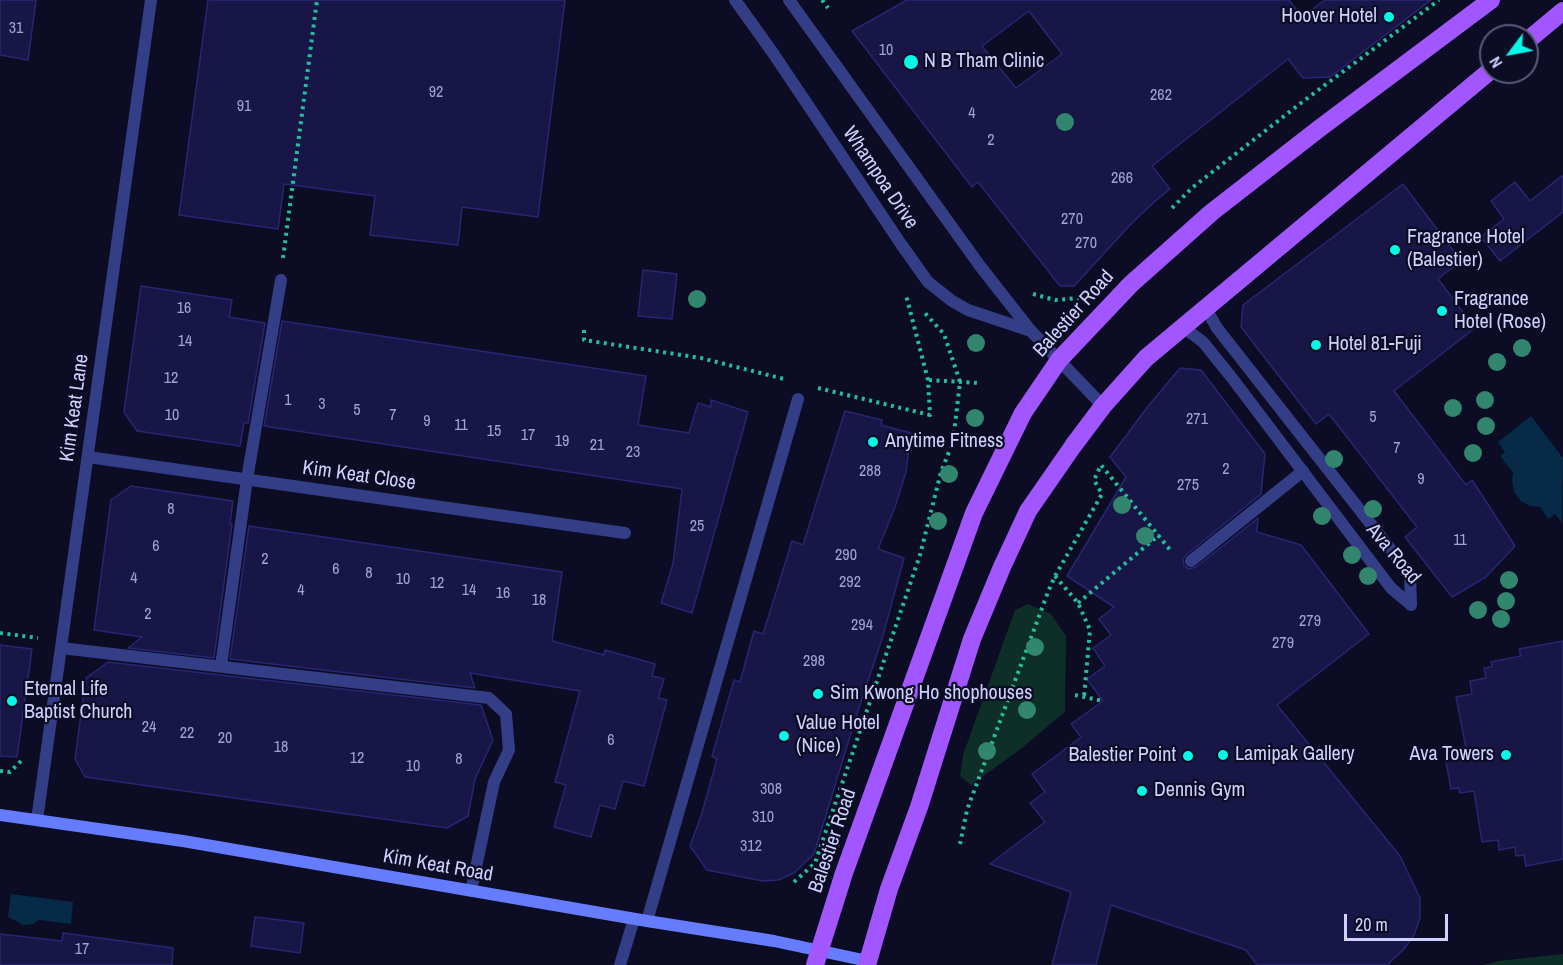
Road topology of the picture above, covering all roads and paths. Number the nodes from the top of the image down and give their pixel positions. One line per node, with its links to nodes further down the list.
1 (151, 0): 22 (street, Kim Keat Lane)
2 (317, 0): 9 (path)
3 (735, 0): 14 (street, Whampoa Drive)
4 (789, 0): 14 (street, Whampoa Drive)
5 (1491, 0): 15 (main road, Balestier Road)
6 (1563, 11): 7 (main road)
7 (1539, 31)
8 (1479, 80): 11 (main road)
9 (281, 280): 24 (street)
10 (906, 294): 16 (path)
11 (1205, 307): 12 (main road); 23 (street, Ava Road)
12 (1183, 327): 21 (main road); 23 (street, Ava Road)
13 (584, 330): 19 (path)
14 (1031, 330): 15 (street, Whampoa Drive)
15 (1059, 360): 21 (street, Whampoa Drive); 43 (main road, Balestier Road)
16 (928, 380): 17 (path); 19 (path)
17 (960, 382): 18 (path); 39 (path)
18 (979, 383)
19 (801, 384): 20 (path)
20 (798, 399): 42 (street)
21 (1102, 406): 44 (main road)
22 (88, 457): 24 (street, Kim Keat Close); 31 (street, Kim Keat Lane)
23 (1303, 471): 27 (street)
24 (247, 479): 25 (street, Kim Keat Close); 32 (street)
25 (625, 533)
26 (1159, 535): 27 (path); 28 (path); 29 (path)
27 (1191, 561)
28 (1055, 576): 29 (path); 38 (path)
29 (1078, 603): 34 (path)
30 (0, 633): 31 (path)
31 (61, 644): 32 (street); 37 (street, Kim Keat Lane)
32 (221, 666): 40 (street)
33 (1076, 694): 34 (path)
34 (1084, 697): 35 (path)
35 (1103, 701)
36 (0, 815): 37 (street, Kim Keat Road)
37 (36, 820): 40 (street, Kim Keat Road)
38 (960, 844)
39 (794, 882)
40 (471, 891): 41 (street, Kim Keat Road)
41 (634, 919): 42 (street, Kim Keat Road); 45 (street)
42 (647, 921): 43 (street, Kim Keat Road)
43 (817, 958): 44 (street, Kim Keat Road)
44 (868, 963)
45 (620, 965)

